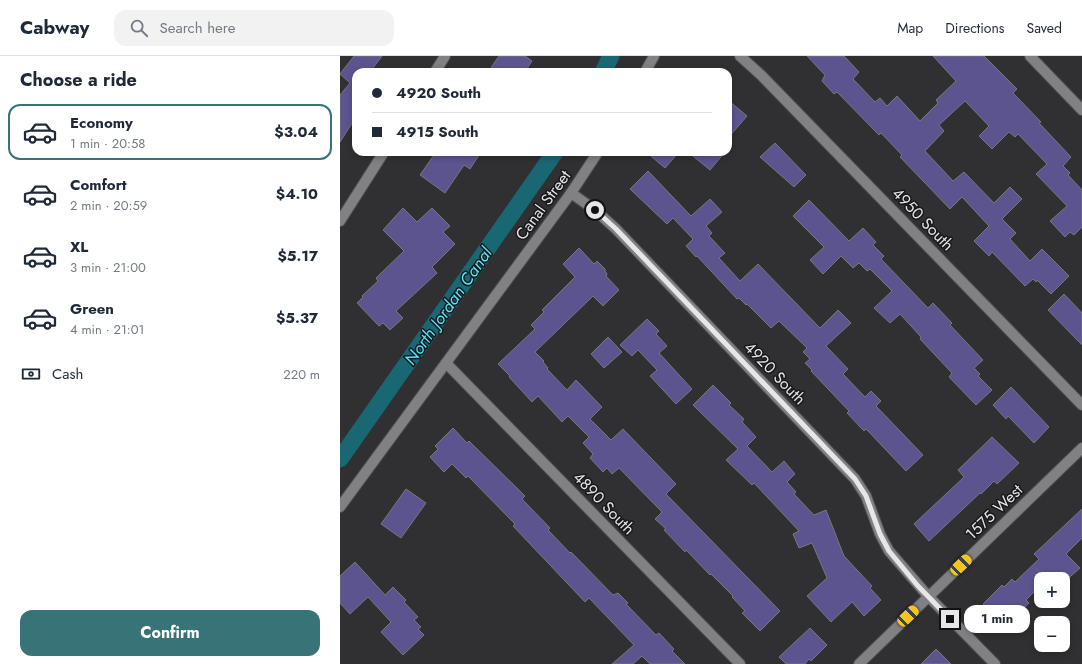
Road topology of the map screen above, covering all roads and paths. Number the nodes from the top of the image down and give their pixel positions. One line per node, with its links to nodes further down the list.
1 (445, 56): 5 (street)
2 (654, 56): 6 (street)
3 (740, 56): 13 (street, 4950 South)
4 (1030, 56): 7 (street)
5 (438, 68)
6 (647, 68)
7 (1082, 110)
8 (381, 156): 11 (street)
9 (595, 156): 10 (street, Canal Street)
10 (571, 193): 12 (street, Canal Street); 16 (street, 4920 South)
11 (340, 221)
12 (446, 363): 15 (street, Canal Street); 17 (street, 4890 South)
13 (1082, 406)
14 (1082, 448): 16 (street, 1575 West)
15 (340, 507)
16 (928, 596): 18 (street, 1575 West); 19 (street, 4920 South)
17 (740, 664)
18 (859, 664)
19 (995, 664)

